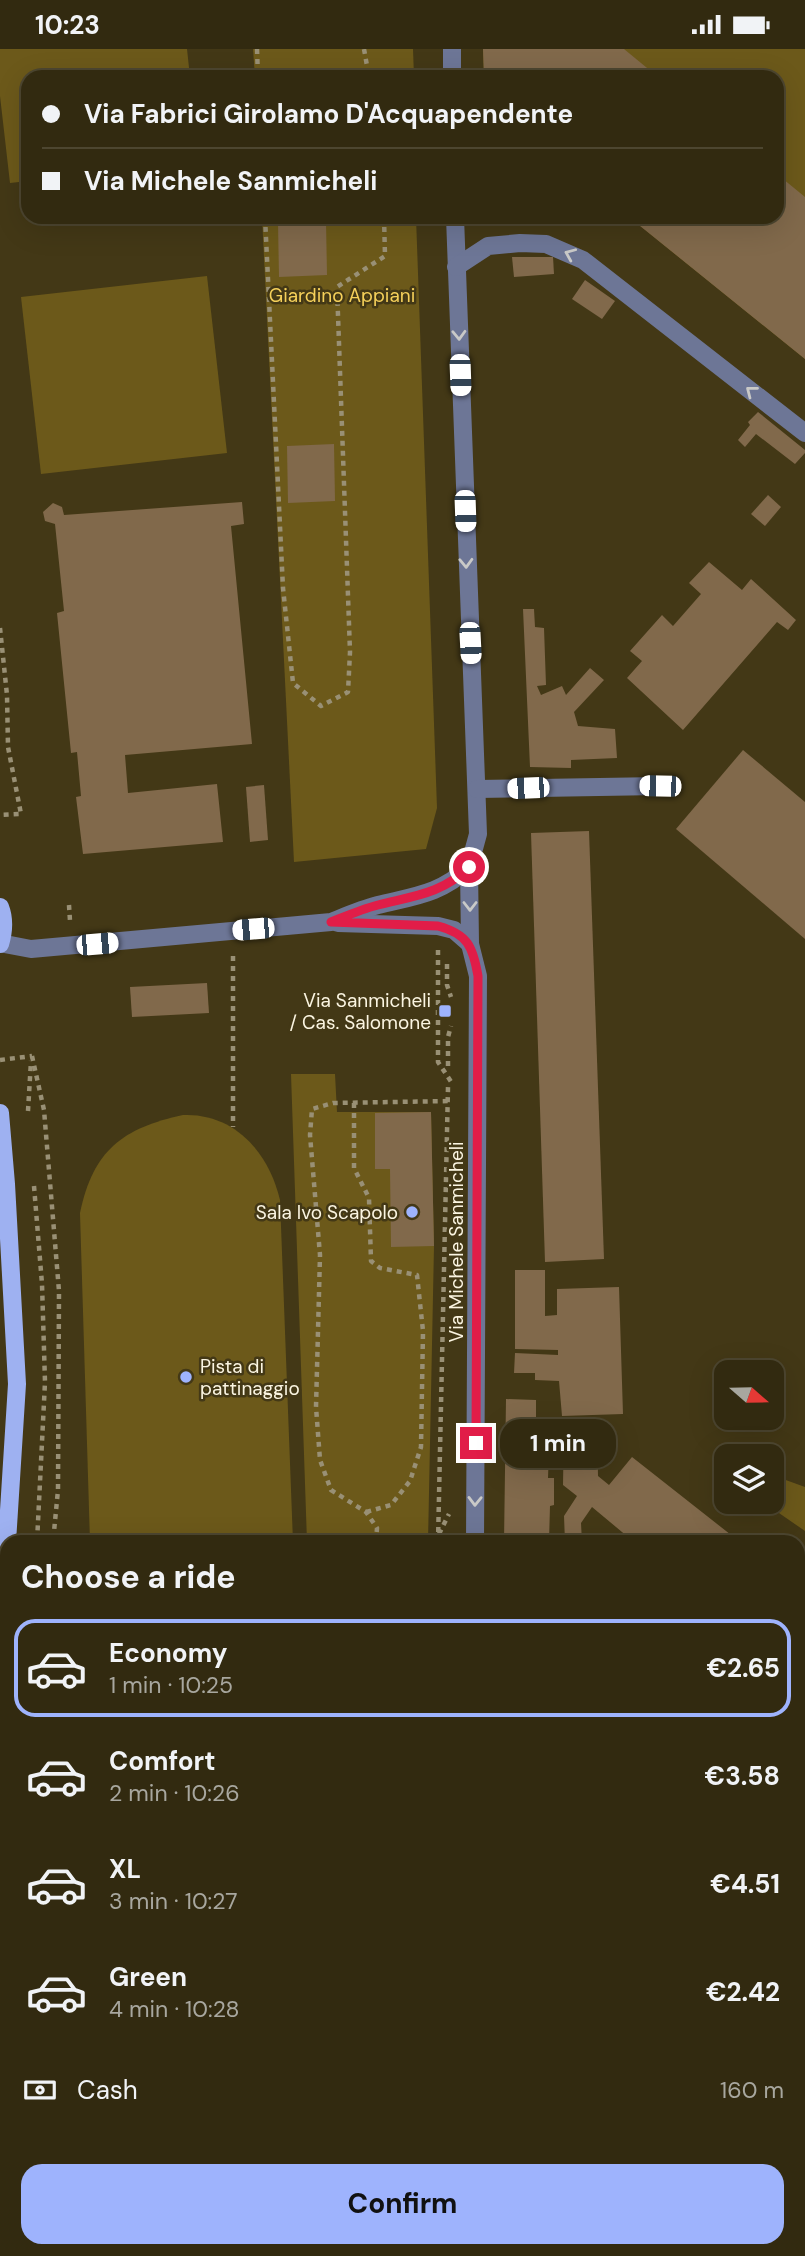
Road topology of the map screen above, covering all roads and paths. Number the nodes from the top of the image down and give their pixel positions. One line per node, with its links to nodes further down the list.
1 (257, 49): 4 (path)
2 (364, 49): 5 (path)
3 (452, 49): 6 (street)
4 (258, 70)
5 (368, 70)
6 (452, 70)
7 (265, 224): 8 (path)
8 (384, 224)
9 (456, 224): 10 (street, Via Michele Sanmicheli)
10 (456, 267): 11 (street, one-way to 10); 14 (street, Via Michele Sanmicheli, one-way to 14)
11 (805, 433)
12 (0, 628): 15 (path)
13 (660, 786): 14 (street)
14 (477, 789): 16 (street, Via Michele Sanmicheli)
15 (0, 815)
16 (469, 867): 18 (street); 20 (street, Via Michele Sanmicheli, one-way to 20)
17 (0, 907): 19 (main road)
18 (331, 922): 19 (street); 20 (street)
19 (0, 943)
20 (470, 944): 29 (street, Via Michele Sanmicheli)
21 (438, 945): 23 (path)
22 (233, 956): 32 (path)
23 (451, 1005)
24 (451, 1015): 26 (path)
25 (0, 1060): 37 (path)
26 (448, 1066)
27 (448, 1087): 28 (path)
28 (448, 1101): 29 (path); 30 (path); 39 (path)
29 (478, 1102): 41 (street, Via Michele Sanmicheli, one-way to 41)
30 (354, 1103): 35 (path); 35 (path)
31 (0, 1113): 33 (main road)
32 (233, 1127)
33 (7, 1314): 36 (main road)
34 (450, 1510): 40 (path)
35 (366, 1512): 38 (path)
36 (8, 1535)
37 (54, 1535)
38 (376, 1535)
39 (438, 1535)
40 (440, 1535)
41 (475, 1535)

